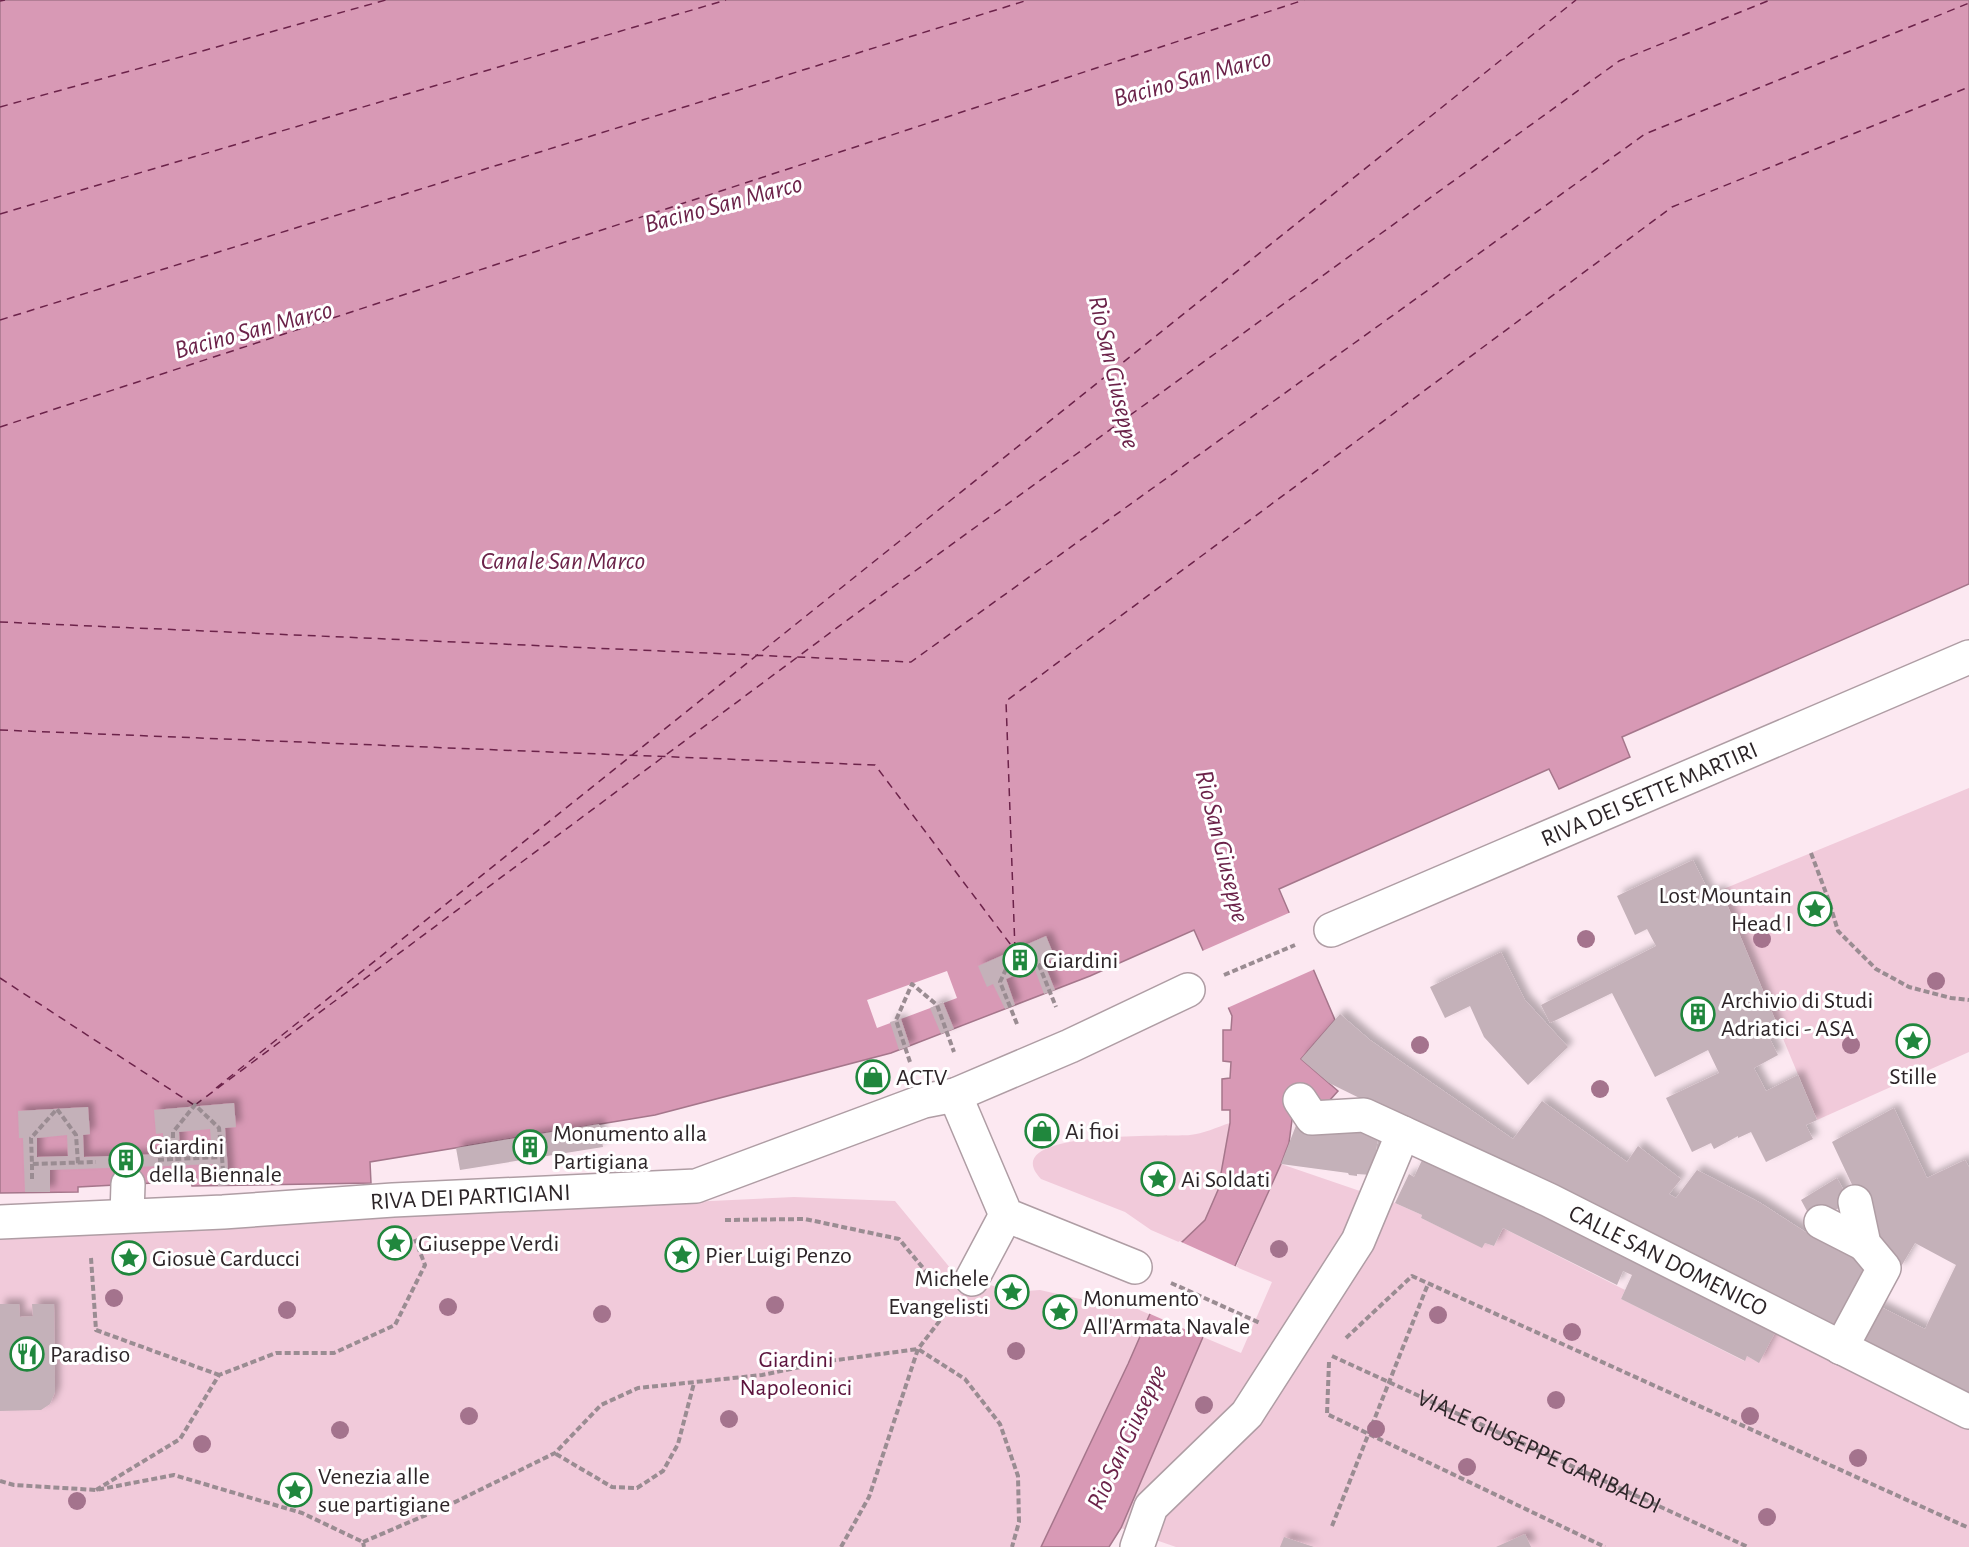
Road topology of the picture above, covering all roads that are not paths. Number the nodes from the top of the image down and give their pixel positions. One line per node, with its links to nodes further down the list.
1 (1969, 657): 2 (street, RIVA DEI SETTE MARTIRI)
2 (1331, 930)
3 (1188, 990): 4 (street, RIVA DEI PARTIGIANI)
4 (955, 1095): 8 (street); 9 (street, RIVA DEI PARTIGIANI)
5 (1300, 1100): 6 (street, CALLE SAN DOMENICO)
6 (1403, 1133): 14 (street, CALLE SAN DOMENICO); 16 (street)
7 (1855, 1202): 11 (street)
8 (1006, 1215): 12 (street); 13 (street)
9 (0, 1222)
10 (1821, 1222): 11 (street)
11 (1864, 1244): 14 (street)
12 (1135, 1267)
13 (972, 1279)
14 (1841, 1348): 15 (street, CALLE SAN DOMENICO)
15 (1969, 1412)
16 (1135, 1543)

